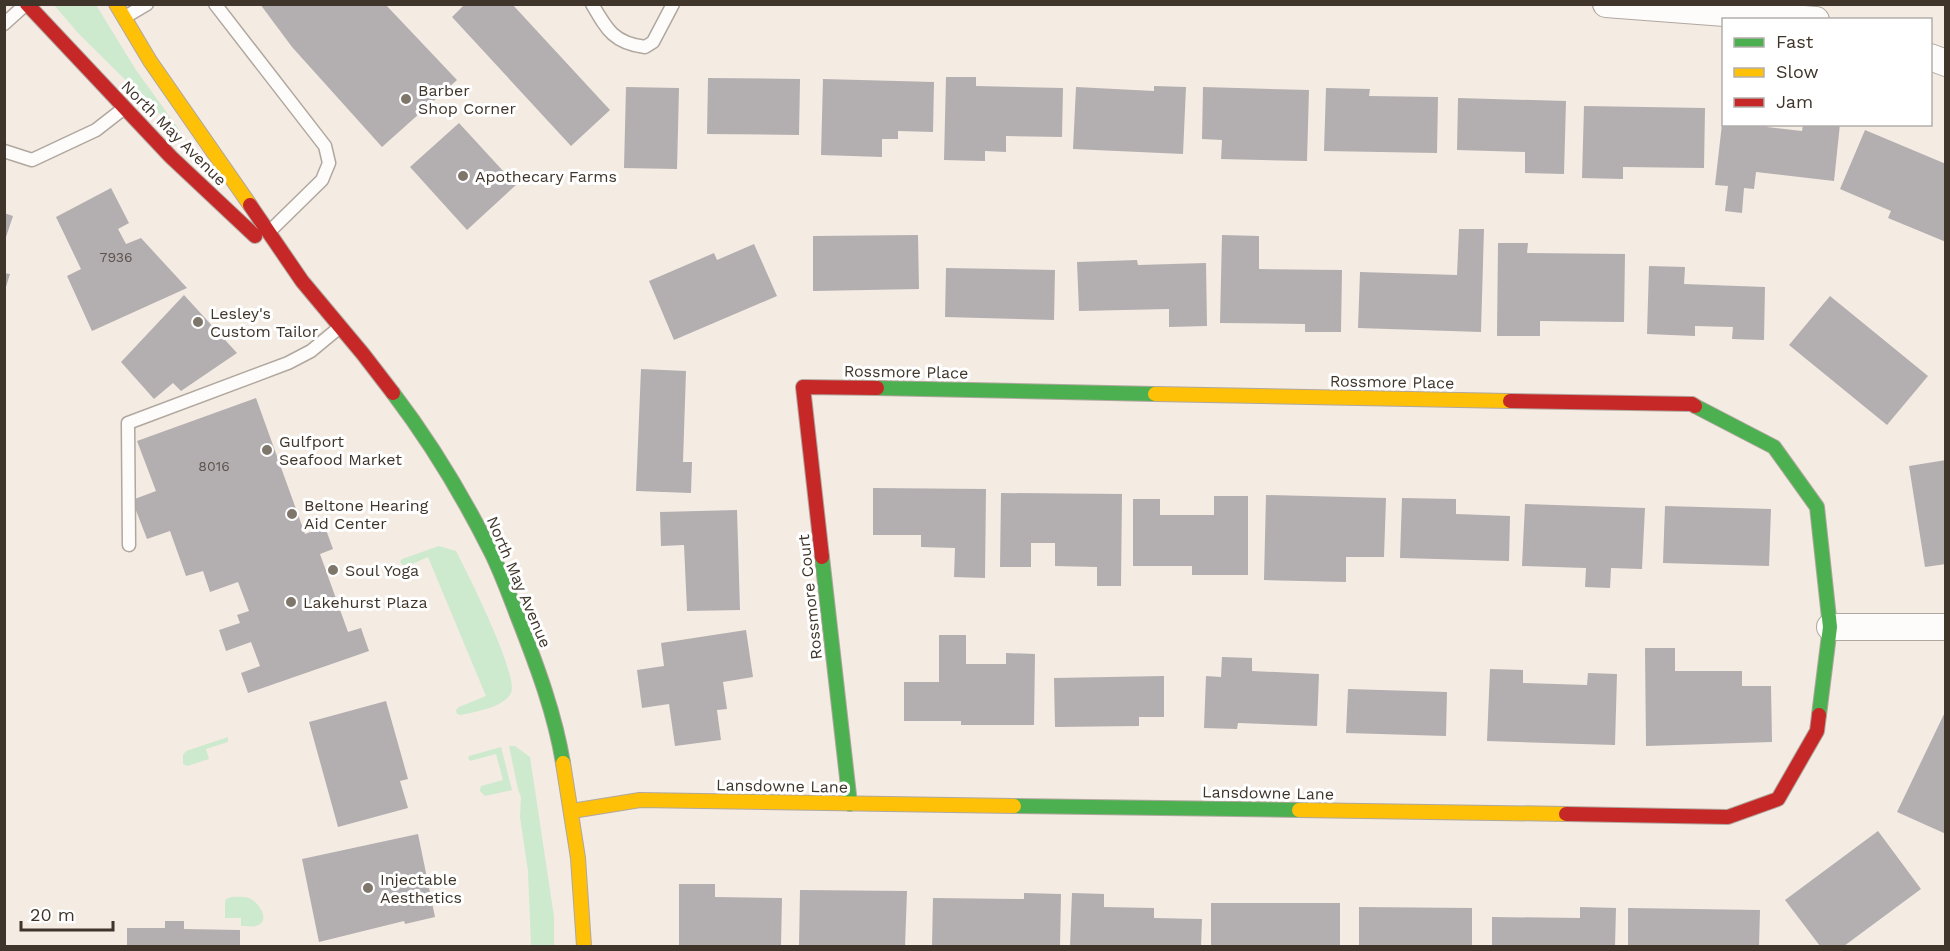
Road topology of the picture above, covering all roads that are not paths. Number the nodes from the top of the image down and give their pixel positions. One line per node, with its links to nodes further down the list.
1 (26, 4): 10 (lane); 11 (street, North May Avenue)
2 (116, 4): 8 (street, North May Avenue)
3 (147, 4): 8 (lane)
4 (215, 4): 13 (lane)
5 (592, 4): 6 (lane)
6 (673, 4)
7 (1606, 4): 9 (street)
8 (124, 18): 13 (street, North May Avenue)
9 (1790, 18)
10 (4, 24)
11 (125, 107): 12 (lane); 14 (street, North May Avenue)
12 (4, 151)
13 (269, 232): 14 (street, North May Avenue)
14 (302, 281): 15 (street, North May Avenue)
15 (341, 327): 17 (lane); 21 (street, North May Avenue)
16 (803, 387): 18 (street, Rossmore Place); 20 (street, Rossmore Court)
17 (129, 545)
18 (1830, 627): 19 (street); 20 (street, Lansdowne Lane)
19 (1946, 627)
20 (850, 804): 21 (street, Lansdowne Lane)
21 (572, 811): 22 (street, North May Avenue)
22 (584, 946)

